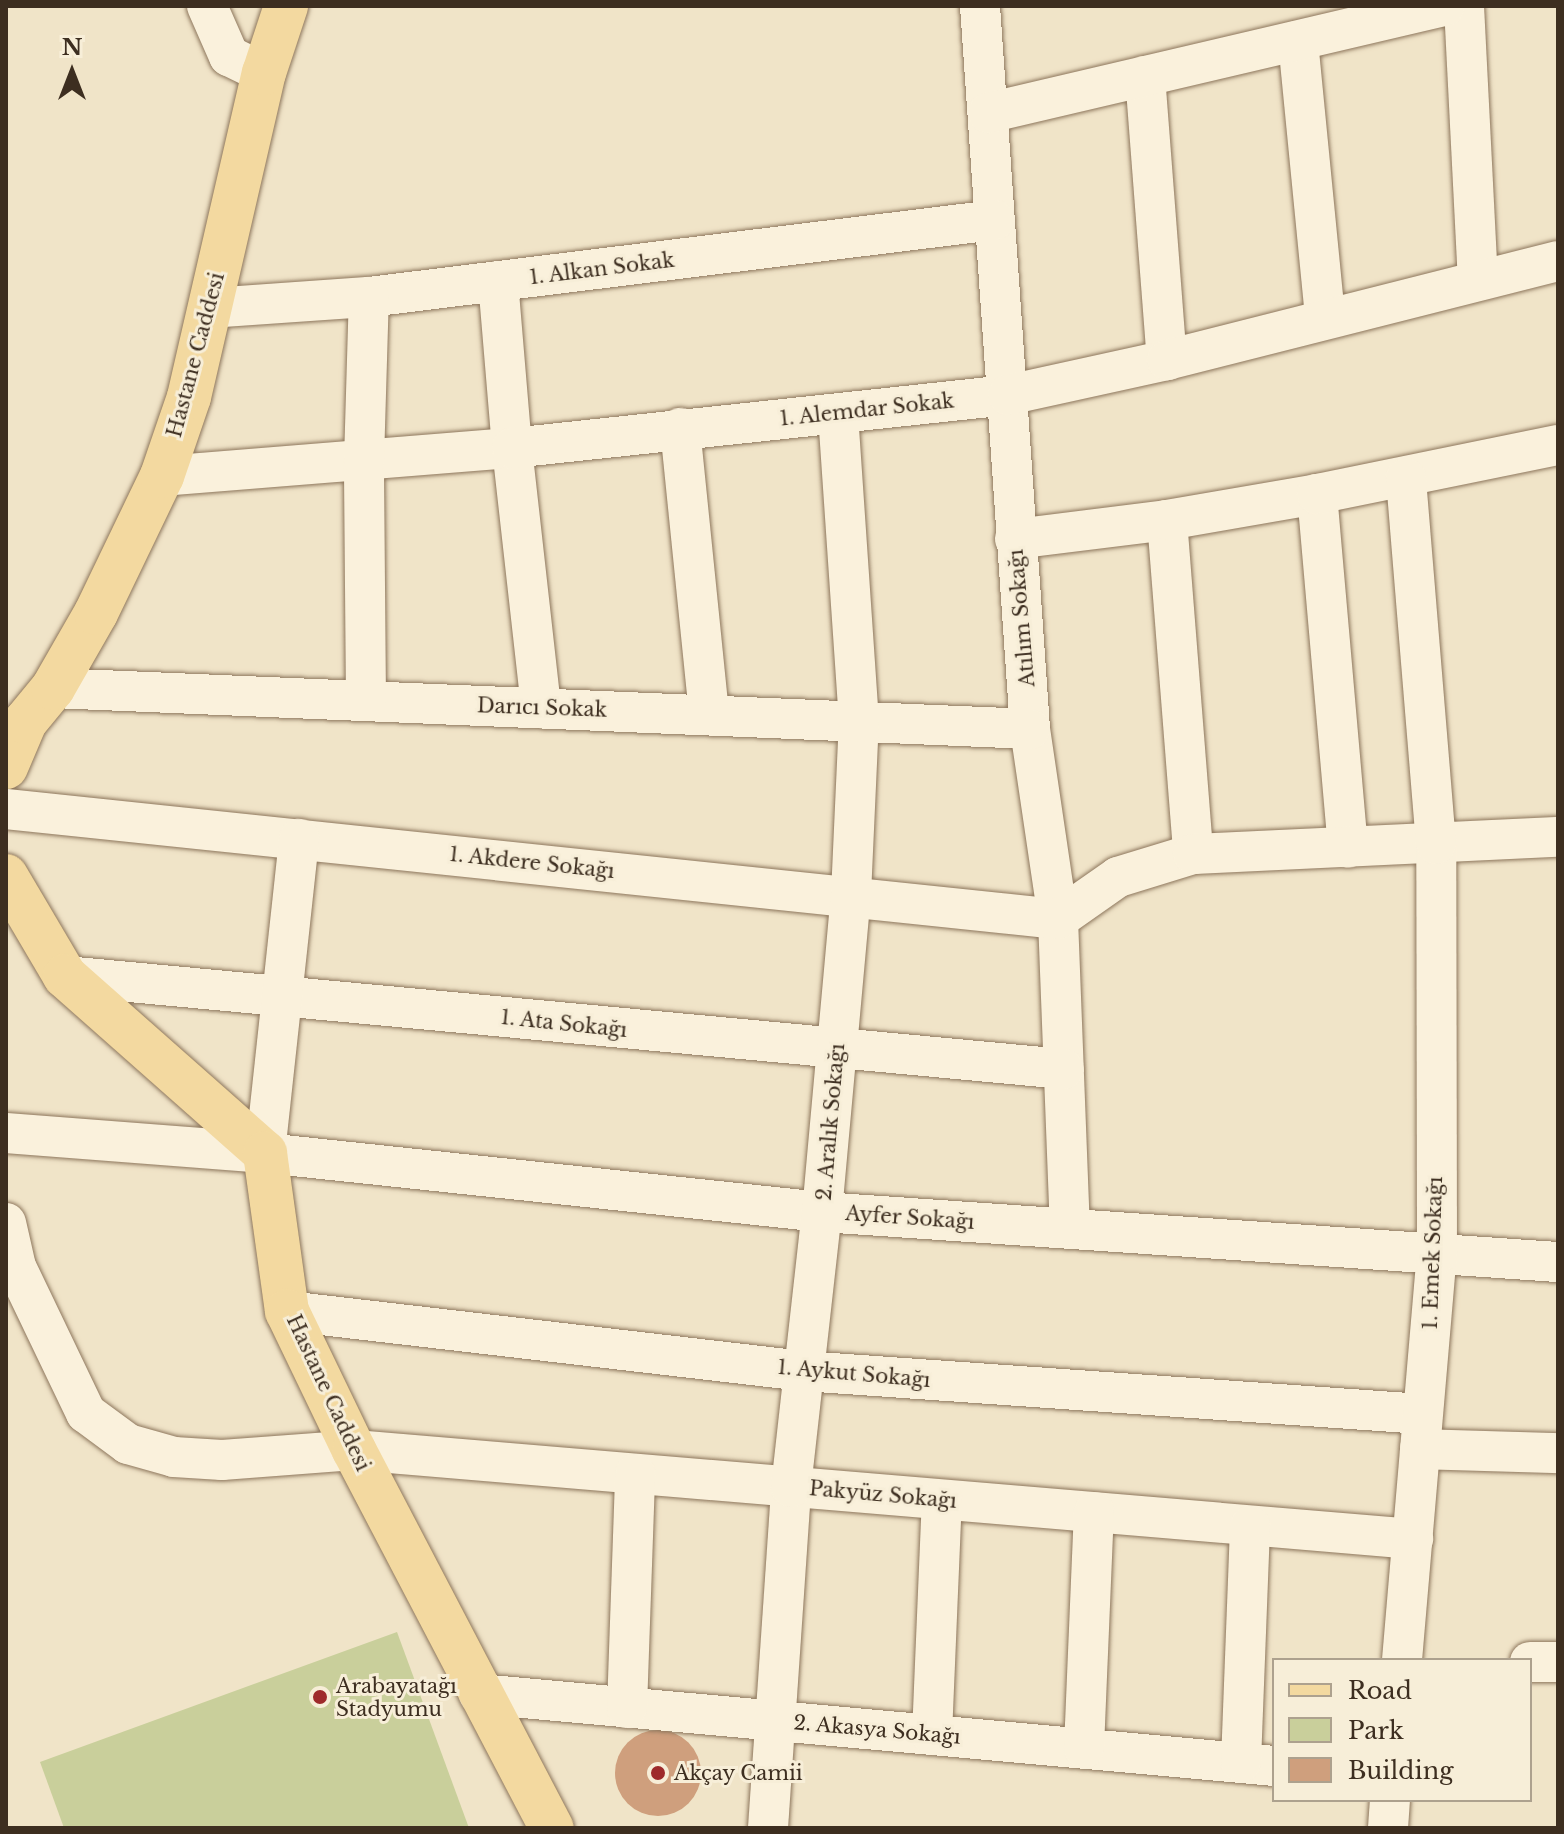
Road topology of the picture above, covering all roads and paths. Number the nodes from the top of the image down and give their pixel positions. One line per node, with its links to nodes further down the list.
1 (207, 6): 7 (street)
2 (286, 6): 7 (main road, Hastane Caddesi)
3 (980, 6): 9 (street, Atılım Sokağı)
4 (1445, 6): 6 (street)
5 (1464, 6): 12 (street)
6 (1298, 41): 8 (street); 16 (street)
7 (264, 73): 15 (main road, Hastane Caddesi)
8 (1145, 76): 9 (street); 17 (street)
9 (988, 113): 10 (street, Atılım Sokağı)
10 (994, 220): 13 (street, 1. Alkan Sokak); 18 (street, Atılım Sokağı)
11 (1558, 261): 12 (street, 1. Alemdar Sokak)
12 (1478, 280): 16 (street, 1. Alemdar Sokak)
13 (498, 281): 14 (street, 1. Alkan Sokak); 22 (street)
14 (369, 297): 15 (street, 1. Alkan Sokak); 23 (street)
15 (210, 308): 24 (main road, Hastane Caddesi)
16 (1325, 318): 17 (street, 1. Alemdar Sokak)
17 (1167, 360): 18 (street, 1. Alemdar Sokak)
18 (1008, 395): 19 (street, 1. Alemdar Sokak); 28 (street, Atılım Sokağı)
19 (838, 414): 20 (street, 1. Alemdar Sokak); 33 (street, 2. Aralık Sokağı)
20 (680, 428): 22 (street, 1. Alemdar Sokak); 32 (street)
21 (1558, 445): 25 (street)
22 (512, 448): 23 (street, 1. Alemdar Sokak); 31 (street)
23 (364, 461): 24 (street, 1. Alemdar Sokak); 30 (street)
24 (162, 476): 29 (main road, Hastane Caddesi)
25 (1406, 478): 26 (street); 39 (street, 1. Emek Sokağı)
26 (1317, 494): 27 (street); 40 (street)
27 (1167, 520): 28 (street); 41 (street)
28 (1015, 539): 34 (street, Atılım Sokağı)
29 (53, 688): 30 (street, Darıcı Sokak); 35 (main road, Hastane Caddesi)
30 (366, 701): 31 (street, Darıcı Sokak)
31 (541, 708): 32 (street, Darıcı Sokak)
32 (709, 715): 33 (street, Darıcı Sokak)
33 (859, 722): 34 (street, Darıcı Sokak); 43 (street, 2. Aralık Sokağı)
34 (1030, 729): 44 (street, Atılım Sokağı)
35 (6, 767)
36 (6, 809): 38 (street, 1. Akdere Sokağı)
37 (1558, 837): 39 (street)
38 (299, 839): 43 (street, 1. Akdere Sokağı); 46 (street)
39 (1436, 844): 40 (street); 54 (street, 1. Emek Sokağı)
40 (1348, 848): 41 (street)
41 (1193, 854): 44 (street)
42 (6, 876): 45 (main road)
43 (851, 895): 44 (street, 1. Akdere Sokağı); 47 (street, 2. Aralık Sokağı)
44 (1058, 919): 48 (street, Atılım Sokağı)
45 (65, 976): 46 (street, 1. Ata Sokağı); 50 (main road)
46 (282, 997): 47 (street, 1. Ata Sokağı); 50 (street)
47 (837, 1051): 48 (street, 1. Ata Sokağı); 51 (street, 2. Aralık Sokağı)
48 (1064, 1069): 53 (street, Atılım Sokağı)
49 (6, 1133): 50 (street, Ayfer Sokağı)
50 (265, 1153): 51 (street, Ayfer Sokağı); 56 (main road, Hastane Caddesi)
51 (822, 1212): 53 (street, Ayfer Sokağı); 57 (street, 2. Aralık Sokağı)
52 (6, 1223): 59 (street, Pakyüz Sokağı)
53 (1070, 1229): 54 (street, Ayfer Sokağı)
54 (1437, 1254): 55 (street, Ayfer Sokağı); 58 (street, 1. Emek Sokağı)
55 (1558, 1262)
56 (287, 1311): 57 (street, 1. Aykut Sokağı); 59 (main road, Hastane Caddesi)
57 (803, 1371): 58 (street, 1. Aykut Sokağı); 62 (street, 2. Aralık Sokağı)
58 (1422, 1431): 60 (street, 1. Aykut Sokağı); 66 (street, 1. Emek Sokağı)
59 (354, 1450): 61 (street, Pakyüz Sokağı); 70 (main road, Hastane Caddesi)
60 (1558, 1453)
61 (635, 1474): 62 (street, Pakyüz Sokağı); 71 (street)
62 (791, 1487): 63 (street, Pakyüz Sokağı); 72 (street, 2. Aralık Sokağı)
63 (942, 1500): 64 (street, Pakyüz Sokağı); 73 (street)
64 (1094, 1512): 65 (street, Pakyüz Sokağı); 74 (street)
65 (1250, 1526): 66 (street, Pakyüz Sokağı); 75 (street)
66 (1413, 1539): 67 (street, 1. Emek Sokağı)
67 (1402, 1658)
68 (1532, 1662): 69 (street)
69 (1558, 1662)
70 (479, 1694): 71 (street, 2. Akasya Sokağı); 77 (main road, Hastane Caddesi)
71 (627, 1708): 72 (street, 2. Akasya Sokağı)
72 (775, 1721): 73 (street, 2. Akasya Sokağı); 78 (street, 2. Aralık Sokağı)
73 (932, 1735): 74 (street, 2. Akasya Sokağı)
74 (1084, 1748): 75 (street, 2. Akasya Sokağı)
75 (1257, 1764)
76 (1390, 1802): 79 (street)
77 (552, 1828)
78 (768, 1828)
79 (1388, 1828)

